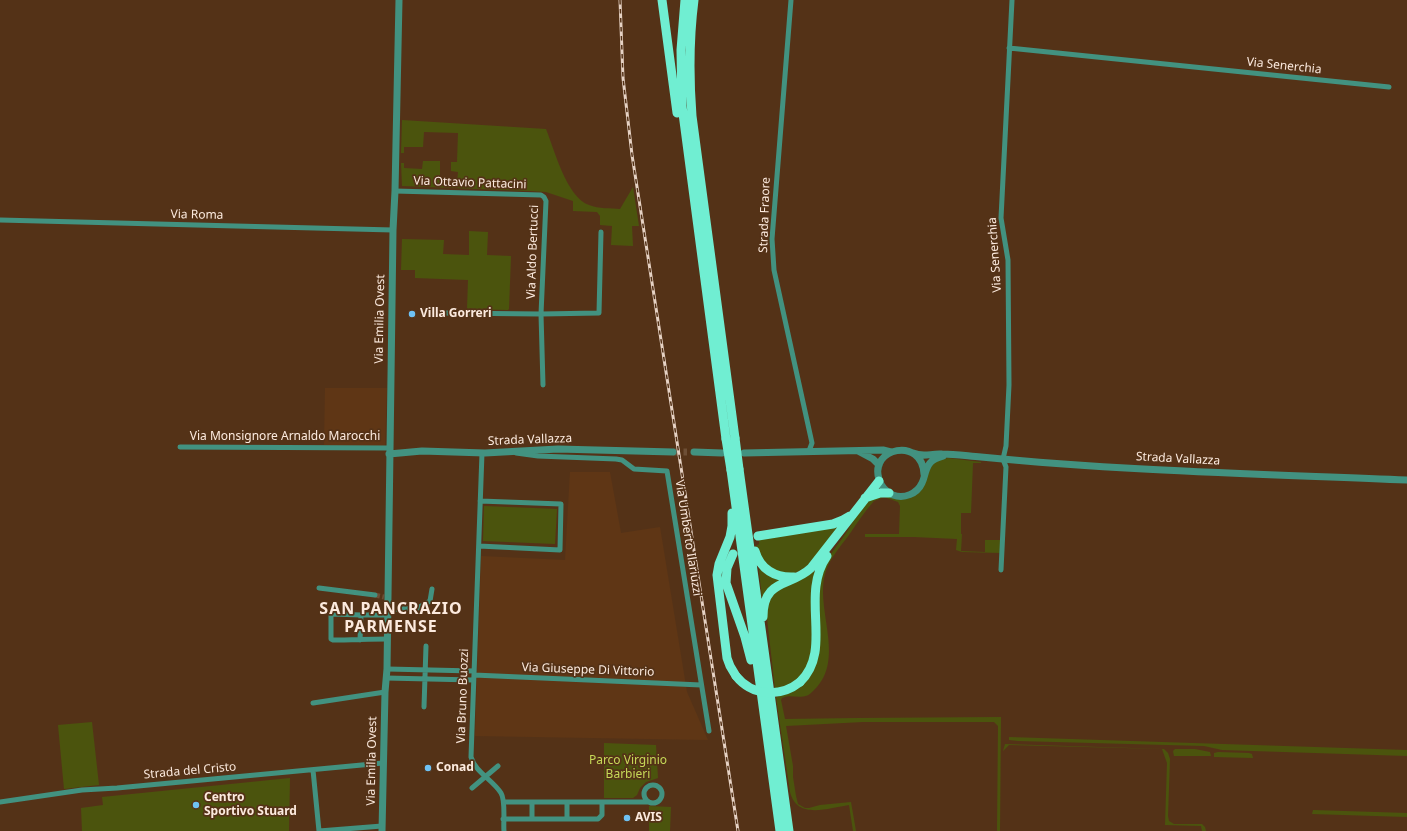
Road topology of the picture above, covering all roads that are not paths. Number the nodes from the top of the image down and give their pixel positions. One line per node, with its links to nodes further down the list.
1 (399, 0): 10 (street, Via Emilia Ovest)
2 (662, 0): 9 (highway)
3 (685, 0): 9 (highway)
4 (694, 0): 18 (highway)
5 (790, 0): 21 (street, Strada Fraore)
6 (1012, 0): 7 (street, Via Senerchia)
7 (1009, 48): 8 (street, Via Senerchia); 32 (street, Via Senerchia)
8 (1389, 87)
9 (692, 186): 18 (highway)
10 (395, 191): 11 (street, Via Ottavio Pattacini); 13 (street, Via Emilia Ovest)
11 (544, 197): 16 (street, Via Aldo Bertucci)
12 (0, 220): 13 (street, Via Roma)
13 (393, 230): 20 (street, Via Emilia Ovest)
14 (601, 232): 16 (street, Via Aldo Bertucci)
15 (444, 313): 16 (street)
16 (541, 314): 17 (street)
17 (542, 383)
18 (731, 438): 34 (highway, bridge)
19 (180, 446): 20 (street, Via Monsignore Arnaldo Marocchi)
20 (389, 451): 27 (street, Strada Vallazza); 51 (street, Via Emilia Ovest)
21 (809, 451): 22 (street, Strada Vallazza); 29 (street, Strada Vallazza)
22 (858, 451): 26 (street, Strada Vallazza); 33 (street)
23 (499, 452): 24 (street, Strada Vallazza); 27 (street, Strada Vallazza); 62 (street, Via Umberto Ilariuzzi)
24 (673, 452)
25 (691, 452): 28 (street)
26 (891, 452): 30 (street, Strada Vallazza); 33 (street)
27 (482, 453): 41 (street, Via Bruno Buozzi)
28 (722, 453)
29 (744, 453)
30 (913, 453): 31 (street, Strada Vallazza); 35 (street)
31 (948, 455): 32 (street, Strada Vallazza); 35 (street, Strada Vallazza)
32 (1003, 459): 36 (street, Strada Vallazza); 46 (street, Via Senerchia)
33 (879, 465): 37 (street)
34 (735, 469): 38 (highway); 42 (highway, bridge); 61 (highway)
35 (924, 474): 39 (street, Strada Vallazza)
36 (1407, 480)
37 (879, 481): 39 (street); 40 (highway)
38 (742, 489): 47 (highway); 66 (highway)
39 (889, 493): 40 (highway)
40 (865, 498): 42 (highway)
41 (480, 501): 44 (street, Via Bruno Buozzi); 44 (street)
42 (855, 512): 43 (highway); 47 (highway)
43 (758, 536)
44 (479, 546): 58 (street, Via Bruno Buozzi)
45 (732, 554): 61 (highway)
46 (1001, 570)
47 (794, 577): 66 (highway)
48 (319, 588): 50 (street)
49 (432, 589): 51 (street)
50 (375, 596)
51 (388, 613): 52 (street); 54 (street, Via Emilia Ovest)
52 (361, 614): 53 (street); 53 (street)
53 (363, 639): 54 (street)
54 (387, 639): 56 (street, Via Emilia Ovest)
55 (426, 646): 57 (street)
56 (387, 669): 57 (street); 59 (street, Via Emilia Ovest)
57 (425, 669): 58 (street); 60 (street)
58 (474, 675): 60 (street); 62 (street, Via Giuseppe Di Vittorio); 71 (street, Via Bruno Buozzi)
59 (386, 678): 60 (street); 63 (street, Via Emilia Ovest)
60 (425, 678): 65 (street)
61 (759, 678): 86 (highway)
62 (701, 685): 67 (street, Via Umberto Ilariuzzi)
63 (384, 692): 64 (street); 68 (street, Via Emilia Ovest)
64 (312, 703)
65 (424, 707)
66 (772, 707): 87 (highway)
67 (709, 731)
68 (383, 763): 70 (street, Strada del Cristo); 84 (street, Via Emilia Ovest)
69 (498, 766): 71 (street)
70 (313, 770): 74 (street, Strada del Cristo); 84 (street)
71 (486, 776): 72 (street); 75 (street, Via Bruno Buozzi)
72 (472, 788)
73 (644, 795): 77 (street); 78 (street); 78 (street)
74 (0, 802)
75 (504, 802): 76 (street); 82 (street)
76 (532, 802): 79 (street); 81 (street)
77 (635, 802): 78 (street); 80 (street)
78 (648, 802)
79 (567, 803): 80 (street); 83 (street)
80 (602, 803): 83 (street)
81 (532, 818): 82 (street); 83 (street)
82 (503, 819): 85 (street)
83 (567, 819)
84 (382, 829)
85 (504, 831)
86 (780, 831)
87 (789, 831)

